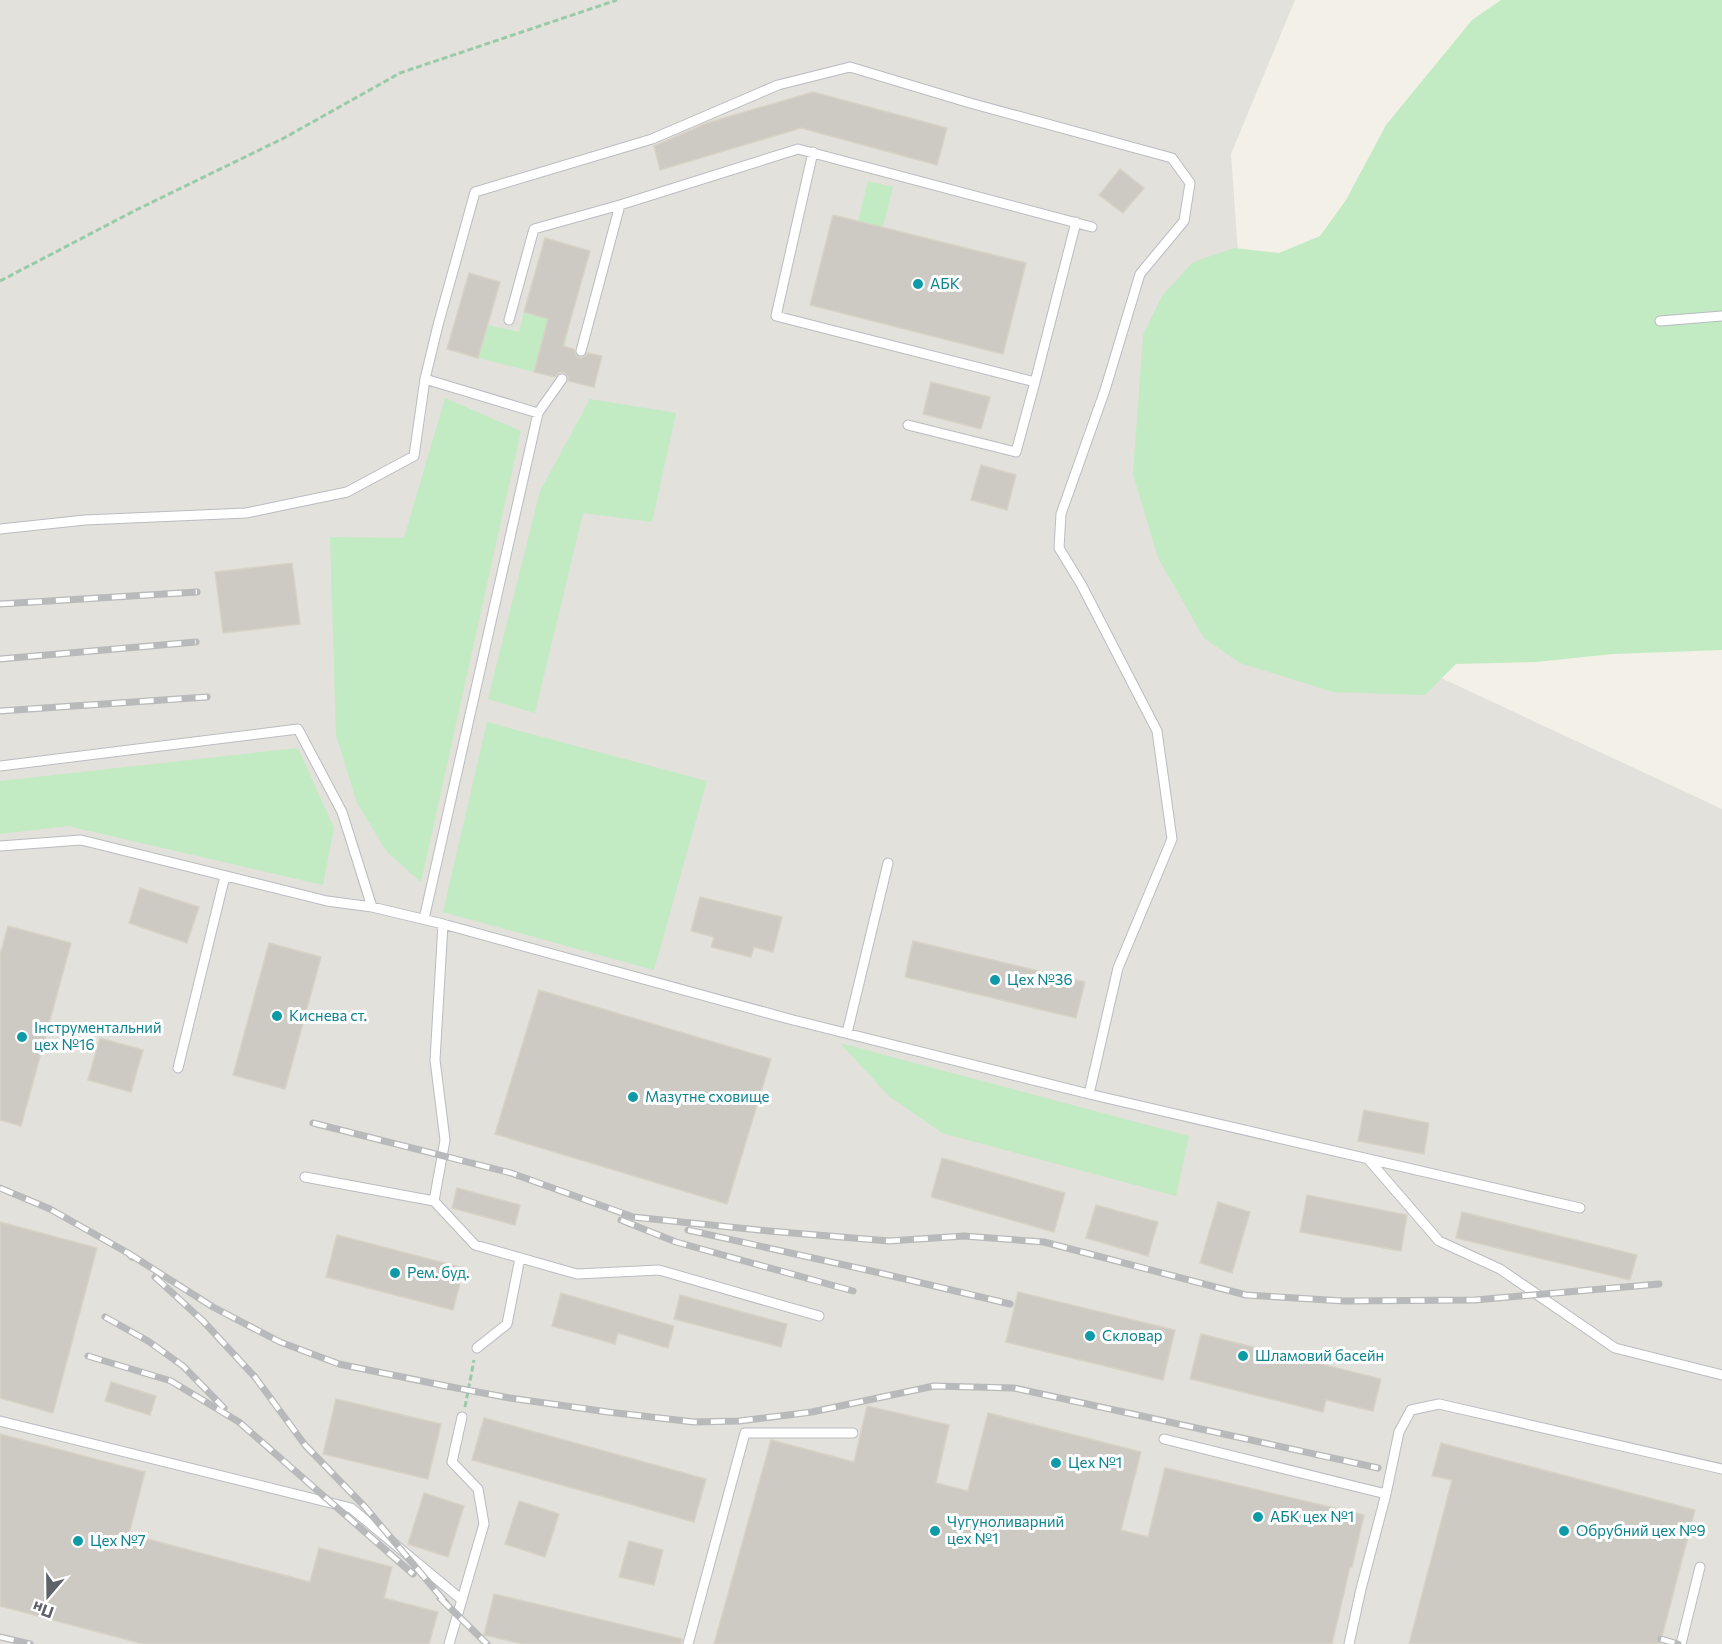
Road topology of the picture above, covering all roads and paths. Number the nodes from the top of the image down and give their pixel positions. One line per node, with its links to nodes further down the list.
1 (617, 0): 6 (path)
2 (813, 153): 3 (lane); 4 (lane); 13 (lane)
3 (620, 205): 8 (lane); 10 (lane)
4 (1076, 222): 5 (lane); 13 (lane)
5 (1092, 227)
6 (0, 281)
7 (1722, 316): 9 (lane)
8 (509, 320)
9 (1660, 321)
10 (582, 351)
11 (425, 379): 14 (lane); 16 (lane); 26 (lane)
12 (562, 379): 14 (lane)
13 (1035, 382): 15 (lane)
14 (538, 413): 22 (lane)
15 (908, 424)
16 (0, 529)
17 (0, 766): 21 (lane)
18 (0, 846): 20 (lane)
19 (888, 863): 24 (lane)
20 (225, 876): 21 (lane); 25 (lane)
21 (372, 907): 22 (lane)
22 (424, 919): 23 (lane)
23 (442, 924): 24 (lane); 29 (lane)
24 (847, 1033): 26 (lane)
25 (178, 1068)
26 (1089, 1094): 27 (lane)
27 (1368, 1159): 30 (lane); 34 (lane)
28 (305, 1177): 29 (lane)
29 (434, 1202): 31 (lane)
30 (1580, 1208)
31 (520, 1258): 32 (lane); 33 (lane)
32 (819, 1316)
33 (477, 1348): 35 (path)
34 (1722, 1375)
35 (462, 1417): 42 (lane)
36 (0, 1421): 42 (lane)
37 (853, 1433): 44 (lane)
38 (1164, 1439): 40 (lane)
39 (1722, 1469): 40 (lane)
40 (1386, 1494): 45 (lane)
41 (1700, 1568): 46 (lane)
42 (462, 1600): 43 (lane)
43 (449, 1644)
44 (688, 1644)
45 (1349, 1644)
46 (1681, 1644)

